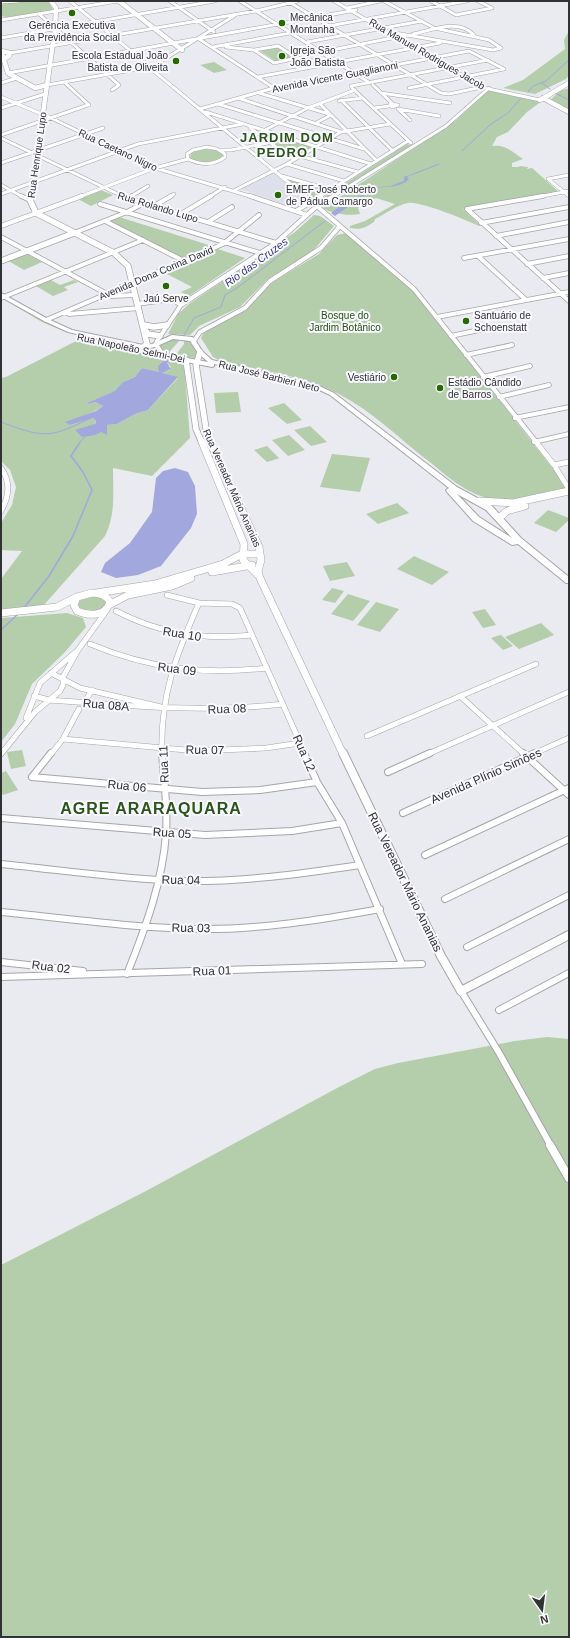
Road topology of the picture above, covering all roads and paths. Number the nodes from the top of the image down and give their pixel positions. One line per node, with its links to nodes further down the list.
1 (19, 1): 16 (street)
2 (51, 1): 23 (street, Rua Henrique Lupo)
3 (70, 1): 21 (street)
4 (119, 1): 21 (street); 27 (street)
5 (170, 1): 19 (street)
6 (215, 1): 19 (street)
7 (240, 1): 20 (street)
8 (298, 1): 17 (street)
9 (334, 1): 22 (street, Rua Manuel Rodrigues Jacob)
10 (339, 1): 22 (street, Rua Manuel Rodrigues Jacob)
11 (380, 1): 22 (street)
12 (384, 1): 25 (street)
13 (431, 1): 18 (street)
14 (467, 1): 18 (street)
15 (478, 1): 18 (street)
16 (3, 2)
17 (289, 2): 24 (street); 29 (street)
18 (440, 6): 25 (street)
19 (178, 7): 27 (street); 33 (street)
20 (249, 7): 24 (street); 28 (street)
21 (78, 8): 23 (street); 35 (street)
22 (350, 9): 29 (street); 31 (street, Rua Manuel Rodrigues Jacob); 32 (street, Rua Manuel Rodrigues Jacob)
23 (56, 11): 26 (street); 38 (street, Rua Henrique Lupo)
24 (256, 11): 28 (street); 36 (street)
25 (404, 12): 31 (street); 34 (street)
26 (39, 14): 30 (street); 38 (street)
27 (137, 14): 35 (street); 42 (street)
28 (237, 14): 33 (street); 44 (street)
29 (315, 18): 36 (street); 37 (street)
30 (2, 19)
31 (370, 19): 32 (street); 39 (street, Rua Manuel Rodrigues Jacob)
32 (365, 20): 37 (street); 39 (street, Rua Manuel Rodrigues Jacob)
33 (198, 21): 42 (street); 44 (street)
34 (422, 21): 39 (street); 40 (street)
35 (95, 22): 38 (street); 52 (street)
36 (278, 25): 43 (street); 49 (street)
37 (329, 26): 45 (street); 50 (street)
38 (55, 28): 54 (street); 59 (street); 67 (street, Rua Henrique Lupo)
39 (384, 28): 46 (street, Rua Manuel Rodrigues Jacob); 50 (street); 55 (street, Rua Manuel Rodrigues Jacob)
40 (434, 28)
41 (439, 28): 48 (street); 51 (street); 53 (street)
42 (155, 29): 52 (street); 60 (street)
43 (285, 29): 45 (street); 47 (street)
44 (212, 31): 49 (street); 56 (street)
45 (292, 33): 47 (street); 57 (street)
46 (395, 33): 51 (street); 55 (street, Rua Manuel Rodrigues Jacob)
47 (282, 34): 65 (street); 66 (street)
48 (455, 34): 53 (street); 58 (street)
49 (219, 35): 56 (street)
50 (346, 35): 57 (street); 63 (street)
51 (407, 35): 55 (street); 58 (street)
52 (112, 36): 59 (street); 73 (street)
53 (473, 37): 58 (street)
54 (1, 38)
55 (400, 38): 63 (street); 69 (street, Rua Manuel Rodrigues Jacob); 70 (street, Rua Manuel Rodrigues Jacob)
56 (199, 39): 60 (street); 62 (street); 71 (street)
57 (308, 42): 74 (street)
58 (447, 42)
59 (71, 43): 67 (street); 77 (street)
60 (173, 43): 71 (street); 73 (street)
61 (440, 43): 69 (street)
62 (208, 44): 65 (street); 68 (street)
63 (361, 45): 74 (street); 76 (street)
64 (1, 46): 75 (street)
65 (221, 46): 68 (street); 72 (street)
66 (278, 46): 72 (street); 78 (street)
67 (52, 47): 75 (street); 85 (street, Rua Henrique Lupo)
68 (213, 47): 98 (street)
69 (419, 47): 70 (street); 80 (street, Rua Manuel Rodrigues Jacob)
70 (415, 48): 76 (street); 79 (street, Rua Manuel Rodrigues Jacob)
71 (182, 50): 88 (street)
72 (254, 50): 83 (street)
73 (130, 51): 77 (street); 87 (street)
74 (322, 52): 82 (street)
75 (3, 54): 92 (street)
76 (377, 55): 82 (street); 86 (street)
77 (89, 58): 85 (street); 94 (street)
78 (297, 58): 83 (street); 84 (street)
79 (432, 58): 80 (street, Avenida Vicente Guaglianoni); 86 (street, Avenida Vicente Guaglianoni); 90 (street, Rua Manuel Rodrigues Jacob)
80 (437, 58): 81 (street, Avenida Vicente Guaglianoni); 89 (street, Rua Manuel Rodrigues Jacob)
81 (488, 60): 89 (street); 97 (street)
82 (339, 62): 84 (street); 91 (street)
83 (274, 63): 95 (street)
84 (332, 63): 95 (street)
85 (49, 65): 92 (street); 106 (street, Rua Henrique Lupo)
86 (395, 65): 91 (street, Avenida Vicente Guaglianoni); 96 (street)
87 (150, 67): 88 (street); 93 (street); 94 (street)
88 (157, 67): 93 (street)
89 (453, 67): 90 (street); 97 (street, Rua Manuel Rodrigues Jacob)
90 (448, 68): 96 (street); 99 (street, Rua Manuel Rodrigues Jacob)
91 (355, 72): 105 (street); 110 (street, Avenida Vicente Guaglianoni)
92 (8, 73): 100 (street)
93 (157, 73): 131 (street)
94 (107, 74): 102 (street); 113 (street)
95 (267, 75): 98 (street); 101 (street)
96 (411, 75): 105 (street); 107 (street)
97 (470, 76): 99 (street); 112 (street, Rua Manuel Rodrigues Jacob)
98 (258, 77): 101 (street)
99 (465, 77): 107 (street); 108 (street, Rua Manuel Rodrigues Jacob)
100 (17, 78): 103 (street); 109 (street)
101 (264, 81): 110 (street)
102 (64, 82): 106 (street); 138 (street)
103 (1, 83)
104 (569, 83): 121 (street)
105 (372, 84): 114 (street); 117 (street)
106 (47, 85): 109 (street); 116 (street, Rua Henrique Lupo)
107 (426, 85): 108 (street); 111 (street)
108 (482, 87): 112 (street, Rua Manuel Rodrigues Jacob)
109 (35, 88): 116 (street)
110 (274, 88): 115 (street, Avenida Vicente Guaglianoni)
111 (409, 88)
112 (488, 88): 121 (street, Rua Manuel Rodrigues Jacob); 157 (street)
113 (112, 90)
114 (355, 90): 120 (street); 124 (street)
115 (259, 92): 119 (street, Avenida Vicente Guaglianoni); 129 (street)
116 (43, 93): 123 (street); 134 (street, Rua Henrique Lupo)
117 (381, 93): 125 (street); 127 (street)
118 (1, 97): 123 (street, Rua Caetano Nigro)
119 (238, 98): 126 (street, Avenida Vicente Guaglianoni); 136 (street)
120 (363, 98): 122 (street); 130 (street)
121 (542, 99): 132 (street, Rua Manuel Rodrigues Jacob)
122 (341, 100): 124 (street); 145 (street)
123 (15, 103): 128 (street); 134 (street, Rua Caetano Nigro)
124 (321, 103): 129 (street); 135 (street)
125 (450, 103)
126 (218, 104): 131 (street, Avenida Vicente Guaglianoni); 141 (street)
127 (394, 106): 130 (street); 137 (street); 139 (street)
128 (1, 108)
129 (308, 108): 135 (street); 136 (street)
130 (374, 108): 143 (street)
131 (201, 110): 133 (street)
132 (569, 112)
133 (209, 114): 144 (street); 147 (street)
134 (43, 115): 138 (street, Rua Caetano Nigro); 140 (street, Rua Henrique Lupo)
135 (330, 115): 142 (street); 149 (street)
136 (294, 116): 141 (street); 142 (street)
137 (439, 116)
138 (51, 118): 140 (street); 151 (street, Rua Caetano Nigro)
139 (410, 120)
140 (42, 121): 152 (street); 162 (street, Rua Henrique Lupo)
141 (278, 123): 148 (street); 154 (street)
142 (316, 123): 150 (street)
143 (390, 124): 145 (street); 155 (street)
144 (245, 125): 147 (street); 148 (street); 156 (street)
145 (367, 126): 149 (street); 165 (street)
146 (103, 128): 151 (street)
147 (223, 128): 158 (street); 164 (street)
148 (263, 130): 159 (street)
149 (346, 130): 150 (street); 161 (street)
150 (341, 132): 154 (street)
151 (84, 134): 162 (street); 164 (street, Rua Caetano Nigro)
152 (1, 135)
153 (1, 138): 166 (street, Rua Rolando Lupo)
154 (328, 139): 159 (street); 161 (street)
155 (408, 141): 157 (street); 165 (street)
156 (268, 143): 158 (street); 171 (street)
157 (415, 145): 202 (street)
158 (245, 147): 160 (street); 178 (street)
159 (315, 148): 169 (street); 175 (street)
160 (234, 149): 163 (street); 167 (street)
161 (364, 149): 172 (street)
162 (38, 150): 166 (street); 168 (street, Rua Henrique Lupo)
163 (220, 150): 167 (street); 170 (street)
164 (119, 151): 176 (street, Rua Caetano Nigro); 177 (street)
165 (393, 151): 172 (street)
166 (30, 153): 168 (street, Rua Rolando Lupo); 173 (street)
167 (225, 154): 170 (street)
168 (37, 156): 177 (street, Rua Rolando Lupo); 183 (street, Rua Henrique Lupo)
169 (300, 156): 171 (street); 179 (street)
170 (188, 159): 176 (street)
171 (294, 160): 174 (street)
172 (377, 161): 175 (street)
173 (1, 163)
174 (286, 164): 178 (street); 182 (street)
175 (371, 164): 179 (street)
176 (155, 168): 186 (street, Rua Caetano Nigro); 187 (street)
177 (66, 170): 183 (street); 187 (street, Rua Rolando Lupo)
178 (273, 170): 180 (street); 189 (street)
179 (358, 172): 182 (street)
180 (280, 175): 190 (street); 198 (street)
181 (569, 175): 192 (street)
182 (344, 181): 190 (street)
183 (33, 182): 188 (street); 197 (street, Rua Henrique Lupo)
184 (1, 185): 188 (street)
185 (148, 186): 196 (street)
186 (225, 187): 189 (street, Rua Caetano Nigro); 209 (street)
187 (103, 188): 196 (street, Rua Rolando Lupo); 207 (street)
188 (10, 190): 193 (street); 197 (street)
189 (235, 190): 205 (street, Rua Caetano Nigro)
190 (330, 190): 198 (street)
191 (569, 191): 192 (street)
192 (564, 192): 195 (street); 214 (street)
193 (1, 194)
194 (174, 194): 201 (street)
195 (569, 196)
196 (128, 198): 199 (street, Rua Rolando Lupo)
197 (30, 200): 207 (street, Rua Henrique Lupo)
198 (311, 201): 202 (street); 205 (street)
199 (144, 203): 201 (street, Rua Rolando Lupo); 206 (street)
200 (100, 204): 206 (street)
201 (154, 206): 209 (street, Rua Rolando Lupo)
202 (317, 206): 208 (street); 211 (street)
203 (569, 206): 214 (street)
204 (232, 207): 213 (street)
205 (296, 211): 211 (street, Rua Caetano Nigro)
206 (127, 212): 212 (street); 226 (street)
207 (36, 213): 216 (street); 219 (street, Rua Henrique Lupo)
208 (326, 213): 211 (street); 217 (street)
209 (181, 214): 213 (street, Rua Rolando Lupo)
210 (259, 215): 218 (street, Avenida Dona Corina David)
211 (307, 215): 227 (street)
212 (105, 221): 219 (street); 225 (street)
213 (208, 222): 218 (street, Rua Rolando Lupo)
214 (481, 222): 222 (street)
215 (569, 222): 222 (street)
216 (1, 226)
217 (340, 226): 220 (street); 221 (street)
218 (237, 231): 226 (street, Avenida Dona Corina David); 227 (street, Rua Rolando Lupo)
219 (74, 233): 229 (street); 230 (street, Rua Henrique Lupo)
220 (350, 233): 221 (street); 252 (street)
221 (334, 234): 260 (street)
222 (496, 236): 228 (street)
223 (1, 237): 229 (street)
224 (569, 239): 228 (street)
225 (143, 240): 230 (street); 236 (street)
226 (225, 243): 231 (street); 236 (street, Avenida Dona Corina David)
227 (276, 243): 231 (street)
228 (511, 249): 232 (street); 237 (street)
229 (27, 251): 235 (street); 238 (street)
230 (114, 253): 238 (street); 241 (street, Rua Henrique Lupo)
231 (260, 253): 250 (street)
232 (478, 256): 234 (street); 247 (street)
233 (569, 256): 237 (street)
234 (464, 258)
235 (1, 261)
236 (184, 261): 241 (street, Avenida Dona Corina David)
237 (527, 264): 240 (street)
238 (66, 272): 243 (street); 246 (street)
239 (569, 273): 240 (street)
240 (543, 278): 244 (street)
241 (133, 283): 243 (street, Avenida Dona Corina David); 245 (street, Rua Henrique Lupo)
242 (569, 292): 244 (street)
243 (107, 294): 245 (street); 251 (street, Avenida Dona Corina David)
244 (560, 294): 247 (street); 248 (street)
245 (135, 295): 249 (street, Rua Henrique Lupo)
246 (2, 297): 253 (main road, Rua Napoleão Selmi-Dei); 265 (main road, Rua Napoleão Selmi-Dei)
247 (525, 300): 252 (street)
248 (569, 302)
249 (138, 306): 250 (street); 251 (street); 255 (street, Rua Henrique Lupo)
250 (181, 306): 254 (street)
251 (65, 312): 253 (street, Avenida Dona Corina David)
252 (437, 317): 258 (street)
253 (46, 320): 263 (main road, Rua Napoleão Selmi-Dei)
254 (167, 325): 255 (street); 257 (street)
255 (144, 326): 257 (street); 263 (street, Rua Henrique Lupo)
256 (493, 327): 258 (street)
257 (160, 336): 259 (main road); 261 (street)
258 (451, 336): 266 (street)
259 (174, 337): 260 (main road); 261 (main road)
260 (192, 340): 264 (main road, Rua José Barbieri Neto)
261 (156, 344): 263 (main road, Rua Napoleão Selmi-Dei); 265 (street)
262 (512, 345): 266 (street)
263 (143, 347)
264 (200, 352): 268 (street, Rua Vereador Mário Ananias); 282 (main road, Rua José Barbieri Neto)
265 (164, 355): 267 (main road, Rua Napoleão Selmi-Dei)
266 (466, 355): 270 (street)
267 (186, 360): 268 (main road, Rua Napoleão Selmi-Dei); 287 (street, Rua Vereador Mário Ananias)
268 (198, 362): 283 (main road, Rua José Barbieri Neto); 288 (street, Rua Vereador Mário Ananias)
269 (530, 366): 270 (street)
270 (483, 377): 272 (street)
271 (549, 386): 272 (street)
272 (499, 397): 274 (street)
273 (569, 407): 274 (street)
274 (515, 418): 276 (street)
275 (569, 434): 276 (street)
276 (534, 442): 278 (street)
277 (569, 462): 278 (street)
278 (554, 465): 280 (street)
279 (1, 468): 284 (street)
280 (569, 490): 282 (street)
281 (569, 496): 285 (street)
282 (479, 501): 283 (main road); 285 (main road, Rua José Barbieri Neto)
283 (466, 508): 286 (main road, Rua José Barbieri Neto)
284 (1, 512)
285 (499, 518): 286 (main road); 292 (main road)
286 (483, 522): 293 (main road)
287 (242, 554): 288 (street); 290 (street); 294 (street)
288 (260, 554): 289 (street, Rua Vereador Mário Ananias)
289 (260, 563): 290 (street); 291 (street, Rua Vereador Mário Ananias)
290 (248, 566): 291 (street, Rua Vereador Mário Ananias); 298 (street)
291 (259, 576): 361 (street, Rua Vereador Mário Ananias)
292 (569, 581)
293 (569, 587)
294 (96, 593): 296 (street); 298 (street)
295 (167, 595): 297 (street, Rua 12)
296 (77, 597): 299 (street); 302 (street)
297 (199, 603): 304 (street, Rua 12); 305 (street, Rua 11)
298 (109, 607): 302 (street); 303 (street)
299 (42, 609): 301 (street); 302 (street)
300 (116, 611): 305 (street, Rua 10)
301 (5, 613)
302 (84, 614): 303 (street)
303 (96, 626): 307 (street)
304 (252, 635): 305 (street, Rua 10); 309 (street, Rua 12)
305 (184, 636): 310 (street, Rua 11)
306 (90, 644): 310 (street, Rua 09)
307 (78, 650): 311 (street); 312 (street)
308 (536, 664): 316 (street)
309 (267, 668): 310 (street, Rua 09); 319 (street, Rua 12)
310 (173, 670): 321 (street, Rua 11)
311 (51, 673): 312 (street); 315 (street)
312 (63, 677): 313 (street); 317 (street)
313 (92, 690): 318 (street); 321 (street)
314 (569, 692): 323 (street)
315 (34, 696): 317 (street, Rua 08A); 322 (street)
316 (460, 696): 323 (street); 324 (street)
317 (49, 700): 318 (street, Rua 08A); 322 (street)
318 (84, 703): 321 (street, Rua 08A)
319 (282, 704): 321 (street, Rua 08); 327 (street, Rua 12)
320 (79, 709): 326 (street)
321 (163, 709): 328 (street, Rua 11)
322 (23, 724): 329 (street)
323 (492, 726): 330 (street); 331 (street)
324 (367, 736)
325 (569, 738): 330 (street, Avenida Plínio Simões)
326 (63, 739): 328 (street, Rua 07); 334 (street, Rua 06)
327 (300, 743): 328 (street, Rua 07); 332 (street, Rua 12)
328 (163, 749): 334 (street, Rua 11)
329 (1, 754)
330 (527, 757): 333 (street); 336 (street, Avenida Plínio Simões)
331 (388, 772)
332 (317, 782): 334 (street, Rua 06); 338 (street, Rua 12)
333 (566, 789): 335 (street); 341 (street)
334 (165, 790): 339 (street, Rua 11)
335 (569, 795)
336 (403, 813)
337 (1, 818): 339 (street, Rua 05)
338 (342, 823): 339 (street, Rua 05); 343 (street, Rua 12)
339 (166, 834): 344 (street, Rua 11)
340 (569, 839): 346 (street)
341 (425, 855)
342 (1, 864): 344 (street, Rua 04)
343 (360, 865): 344 (street, Rua 04); 347 (street, Rua 12)
344 (158, 880): 349 (street, Rua 11)
345 (569, 895): 351 (street)
346 (445, 899)
347 (380, 910): 349 (street, Rua 03); 354 (street, Rua 12)
348 (1, 912): 349 (street, Rua 03)
349 (146, 926): 358 (street, Rua 11)
350 (569, 935): 361 (street)
351 (467, 947)
352 (1, 962): 353 (street, Rua 02)
353 (22, 964): 356 (street, Rua 02); 360 (street)
354 (402, 964): 355 (street, Rua 01); 358 (street, Rua 01)
355 (422, 964)
356 (101, 973): 358 (street, Rua 01); 360 (street, Rua 01)
357 (569, 973): 362 (street)
358 (127, 974)
359 (1, 977): 360 (street, Rua 01)
360 (18, 977)
361 (461, 991): 363 (street, Rua Vereador Mário Ananias)
362 (499, 1010)
363 (569, 1178)

